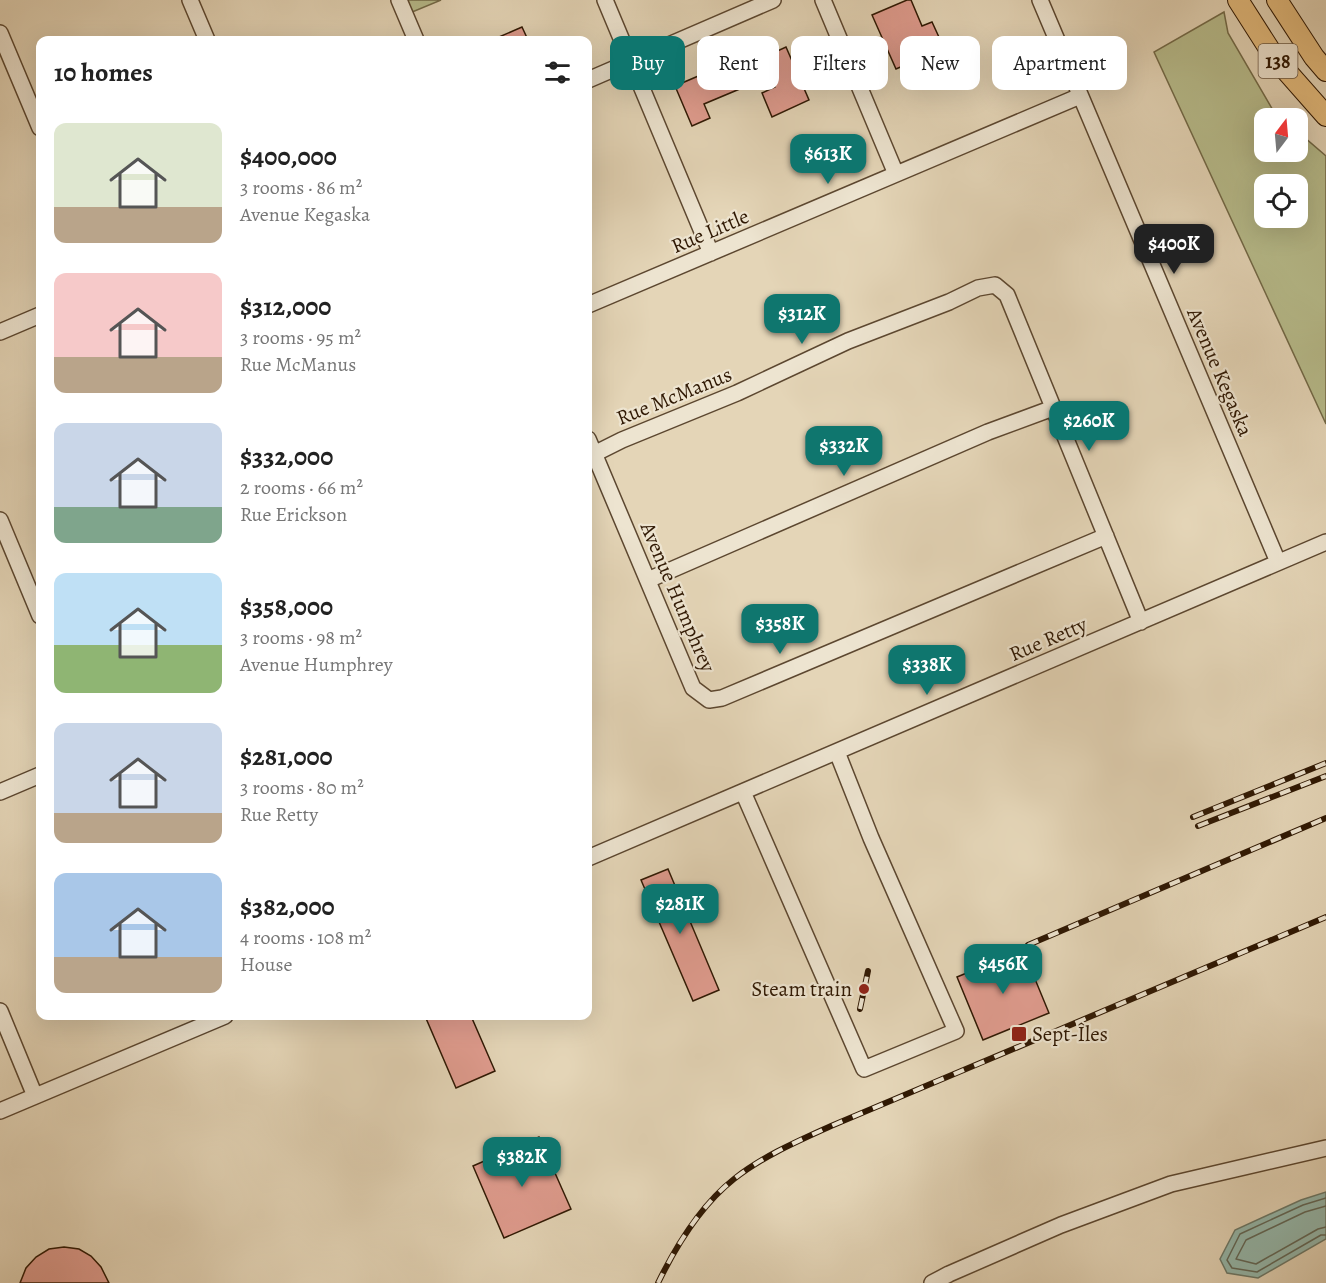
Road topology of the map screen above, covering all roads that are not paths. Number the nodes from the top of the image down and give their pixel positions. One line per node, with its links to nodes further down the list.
1 (190, 0): 10 (street)
2 (399, 0): 11 (street)
3 (605, 0): 12 (street)
4 (773, 0): 13 (street)
5 (823, 0): 21 (street)
6 (1040, 0): 18 (street, Avenue Kegaska)
7 (1238, 0): 19 (main road, 138)
8 (1277, 0): 15 (main road, 138)
9 (0, 33): 20 (street)
10 (205, 36)
11 (414, 36)
12 (620, 36)
13 (685, 38)
14 (610, 70): 16 (street)
15 (1326, 71)
16 (592, 78)
17 (643, 90): 22 (street)
18 (1080, 96): 21 (street, Rue Little); 32 (street, Avenue Kegaska)
19 (1326, 116)
20 (36, 118)
21 (896, 174): 22 (street, Rue Little)
22 (711, 253): 23 (street, Rue Little)
23 (592, 303)
24 (36, 317): 25 (street)
25 (0, 332)
26 (1053, 408): 27 (street, Rue McManus); 30 (street, Rue McManus); 33 (street)
27 (592, 446)
28 (592, 448): 33 (street, Avenue Humphrey)
29 (0, 520): 34 (street)
30 (1106, 536): 33 (street, Avenue Humphrey); 35 (street, Rue McManus)
31 (1326, 542): 32 (street, Rue Retty)
32 (1278, 562): 35 (street, Rue Retty)
33 (648, 580)
34 (36, 606)
35 (1141, 622): 36 (street, Rue Retty)
36 (837, 752): 39 (street, Rue Retty); 39 (street)
37 (36, 777): 38 (street)
38 (0, 792)
39 (743, 792): 40 (street, Rue Retty)
40 (592, 856)
41 (0, 1011): 43 (street)
42 (208, 1020): 43 (street)
43 (36, 1096): 44 (street)
44 (0, 1111)
45 (1326, 1148): 46 (street)
46 (932, 1283)

